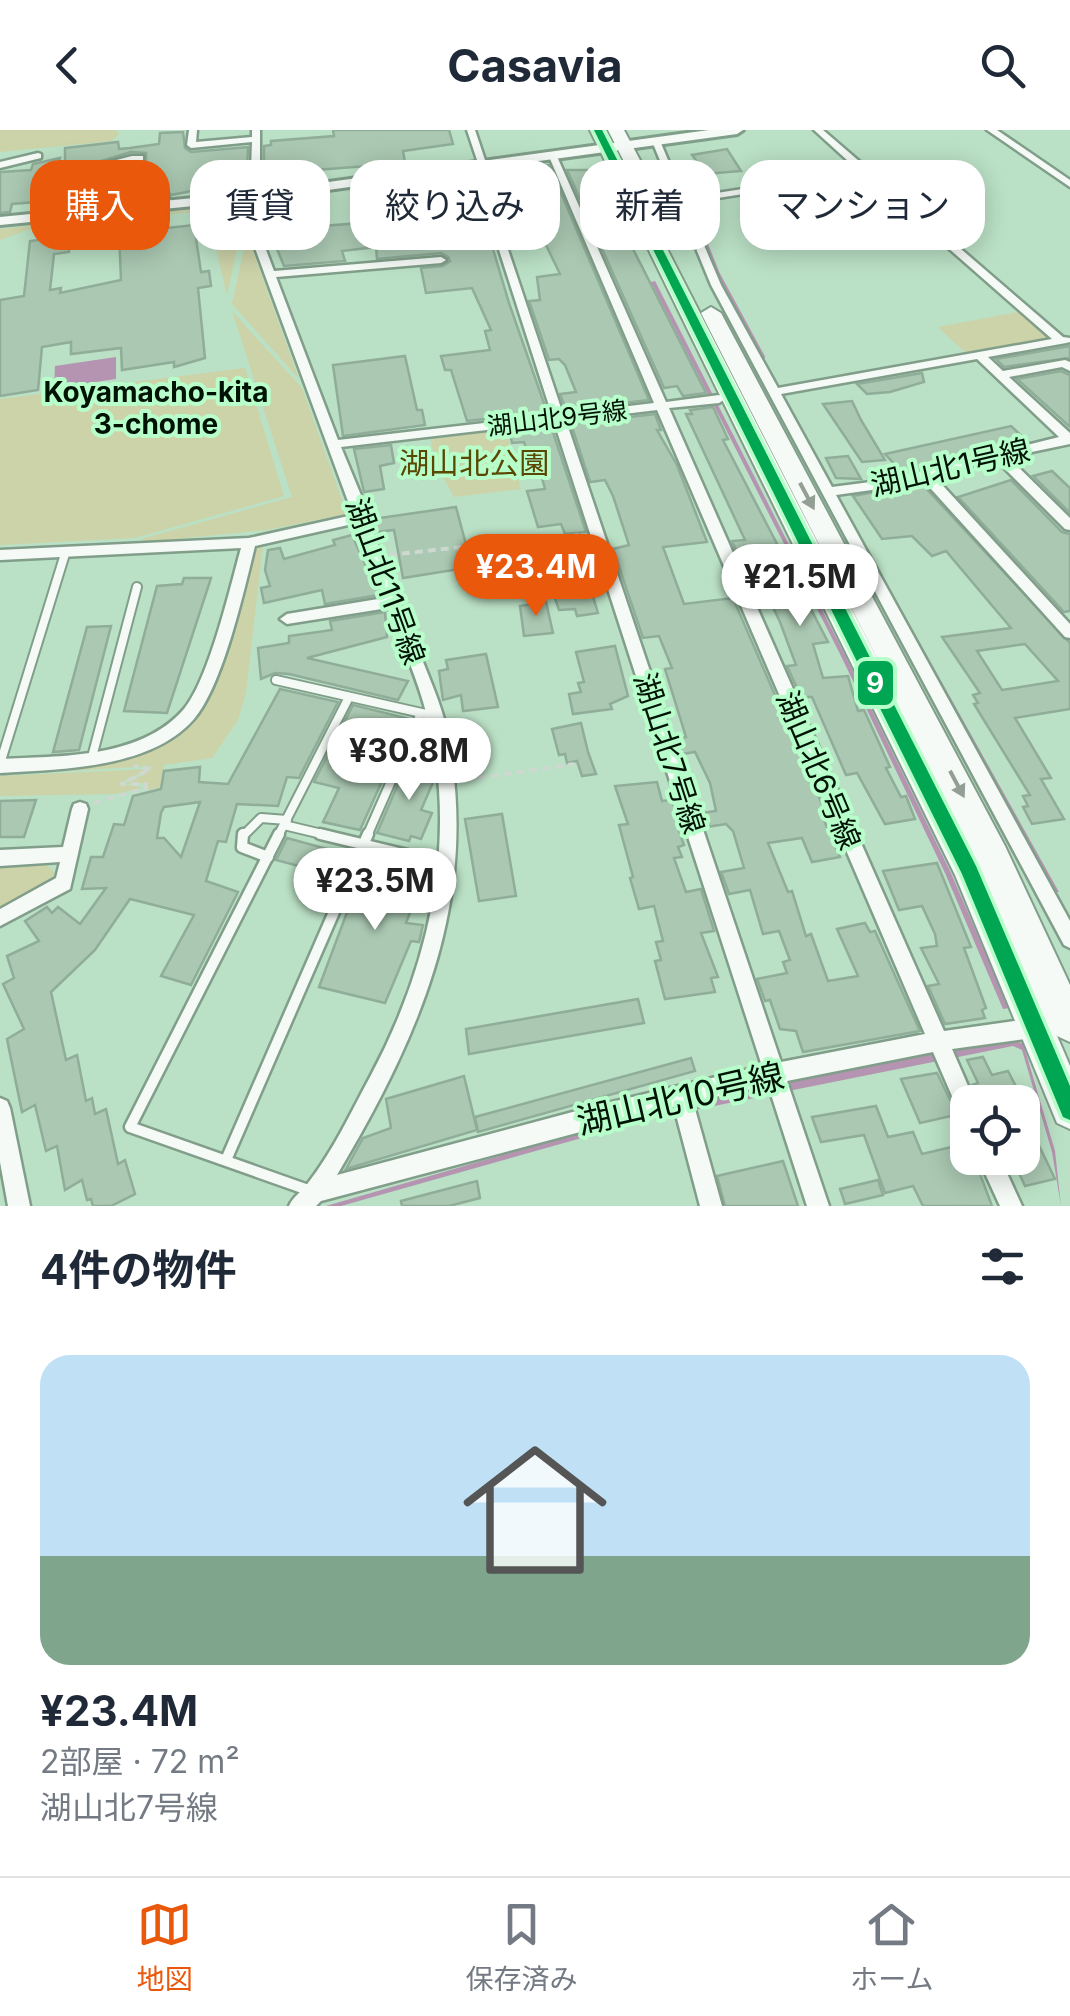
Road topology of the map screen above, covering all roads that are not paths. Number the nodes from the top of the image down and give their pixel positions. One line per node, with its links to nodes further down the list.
1 (193, 130): 7 (street)
2 (471, 130): 13 (street, 湖山北7号線)
3 (737, 130): 6 (main road)
4 (818, 130): 16 (street)
5 (991, 130): 18 (street)
6 (696, 133): 9 (main road)
7 (256, 134): 12 (street, 湖山北11号線)
8 (611, 138): 9 (main road); 10 (main road); 65 (highway, one-way to 65); 66 (highway)
9 (656, 141): 15 (street)
10 (552, 154): 14 (main road); 35 (street, 湖山北6号線)
11 (38, 156): 17 (street)
12 (256, 160)
13 (481, 160)
14 (518, 160)
15 (664, 160)
16 (853, 160)
17 (0, 165)
18 (1070, 184)
19 (30, 218): 20 (main road)
20 (0, 221)
21 (262, 250): 28 (street, 湖山北11号線)
22 (425, 250): 27 (street)
23 (505, 250): 36 (street, 湖山北7号線)
24 (702, 250): 33 (street)
25 (959, 250): 29 (street)
26 (441, 260): 27 (street)
27 (427, 262): 28 (street)
28 (272, 274): 38 (street, 湖山北11号線)
29 (1066, 340): 30 (street)
30 (980, 356): 32 (street); 33 (street)
31 (1070, 367): 32 (street)
32 (1000, 375): 37 (street)
33 (774, 392): 41 (street)
34 (720, 399): 35 (street, 湖山北9号線)
35 (661, 406): 36 (street, 湖山北9号線); 67 (street, 湖山北6号線)
36 (560, 418): 38 (street, 湖山北9号線); 68 (street, 湖山北7号線)
37 (1070, 439): 39 (street, 湖山北1号線)
38 (336, 444): 42 (street, 湖山北11号線)
39 (1000, 457): 40 (street, 湖山北1号線); 43 (street)
40 (926, 474): 41 (street, 湖山北1号線); 50 (street)
41 (829, 492): 64 (street)
42 (363, 518): 44 (street); 48 (street, 湖山北11号線)
43 (1070, 526)
44 (249, 542): 45 (street); 54 (street)
45 (66, 554): 46 (street); 55 (lane)
46 (0, 555)
47 (137, 587): 54 (lane)
48 (394, 602): 49 (street); 53 (street, 湖山北11号線)
49 (287, 619)
50 (1070, 633)
51 (276, 680): 52 (lane)
52 (349, 697): 53 (lane); 57 (lane)
53 (428, 714): 58 (lane); 62 (street, 湖山北11号線)
54 (92, 757): 55 (street)
55 (0, 765)
56 (80, 808): 59 (street)
57 (286, 822): 58 (lane); 60 (lane); 60 (lane)
58 (366, 845): 62 (lane); 73 (lane)
59 (70, 854): 61 (street); 63 (street)
60 (268, 857): 73 (lane)
61 (0, 858)
62 (448, 864): 75 (street, 湖山北11号線)
63 (0, 918)
64 (1070, 939)
65 (1070, 1023): 66 (street, 湖山北10号線)
66 (1038, 1026): 67 (street, 湖山北10号線); 72 (highway)
67 (937, 1042): 68 (street, 湖山北10号線); 69 (street, 湖山北6号線)
68 (774, 1075): 70 (street, 湖山北10号線); 78 (street, 湖山北7号線)
69 (957, 1085)
70 (681, 1097): 75 (street, 湖山北10号線); 77 (street)
71 (0, 1108): 76 (street)
72 (1070, 1110)
73 (226, 1160): 75 (lane)
74 (997, 1175): 79 (street)
75 (308, 1199)
76 (19, 1206)
77 (711, 1206)
78 (818, 1206)
79 (1011, 1206)

